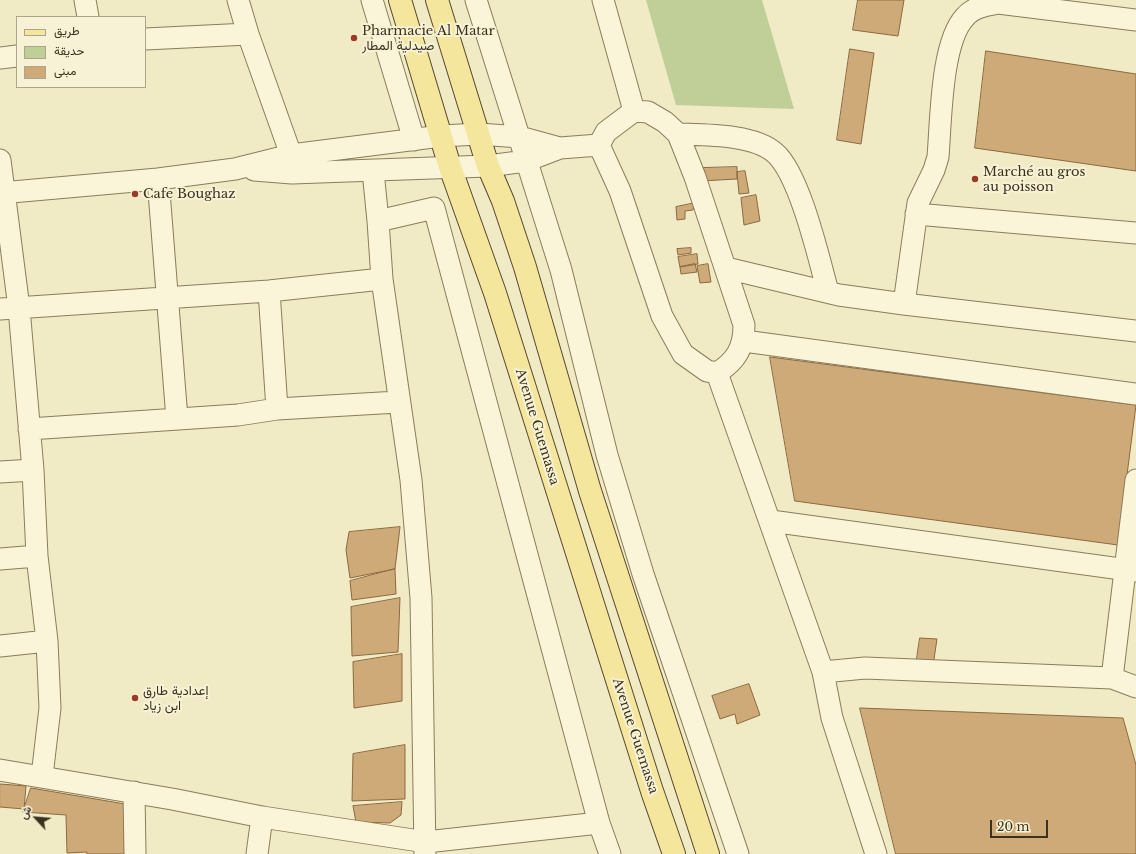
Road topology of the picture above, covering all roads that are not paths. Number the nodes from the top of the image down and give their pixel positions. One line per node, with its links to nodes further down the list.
1 (85, 0): 8 (street)
2 (238, 0): 10 (street)
3 (372, 0): 19 (street)
4 (400, 0): 17 (main road, Avenue Guemassa)
5 (437, 0): 15 (main road)
6 (476, 0): 18 (street)
7 (603, 0): 14 (street)
8 (88, 16)
9 (1136, 20): 31 (street)
10 (248, 34): 11 (street); 22 (street)
11 (146, 39)
12 (16, 56): 13 (street)
13 (0, 58)
14 (634, 111): 16 (street); 20 (street)
15 (479, 134): 17 (street); 18 (street); 26 (main road)
16 (678, 134): 34 (street); 37 (street)
17 (441, 136): 19 (street); 25 (main road, Avenue Guemassa)
18 (520, 137): 21 (street); 24 (street)
19 (414, 140): 22 (street)
20 (599, 144): 21 (street); 43 (street)
21 (560, 148): 24 (street)
22 (291, 155): 27 (street)
23 (0, 160): 30 (street)
24 (526, 161): 26 (street); 72 (street)
25 (450, 166): 26 (street); 28 (street); 70 (main road, Avenue Guemassa)
26 (488, 166): 71 (main road)
27 (235, 169): 28 (street); 29 (street)
28 (373, 171): 32 (street)
29 (158, 179): 30 (street); 38 (street)
30 (2, 193): 40 (street)
31 (916, 214): 33 (street); 39 (street)
32 (378, 221): 35 (street); 65 (street)
33 (1136, 234)
34 (726, 268): 37 (street); 42 (street)
35 (382, 279): 36 (street); 45 (street)
36 (269, 291): 38 (street); 46 (street)
37 (828, 292): 39 (street)
38 (168, 298): 40 (street); 47 (street)
39 (904, 304): 41 (street)
40 (9, 308): 48 (street)
41 (1136, 331)
42 (744, 341): 43 (street); 44 (street)
43 (717, 373): 52 (street)
44 (1136, 394)
45 (398, 402): 46 (street); 66 (street)
46 (277, 409): 47 (street)
47 (177, 419): 48 (street)
48 (29, 429): 49 (street)
49 (32, 470): 50 (street); 53 (street)
50 (0, 472)
51 (1136, 480): 55 (street)
52 (771, 521): 55 (street); 58 (street)
53 (37, 556): 54 (street); 56 (street)
54 (0, 559)
55 (1130, 570): 59 (street)
56 (47, 641): 57 (street); 62 (street)
57 (0, 646)
58 (823, 672): 59 (street); 73 (street)
59 (1112, 678): 60 (street)
60 (1136, 687)
61 (0, 770): 62 (street)
62 (42, 776): 63 (street)
63 (134, 792): 64 (street); 67 (street)
64 (262, 817): 66 (street); 68 (street)
65 (600, 823): 66 (street); 69 (street)
66 (426, 848)
67 (134, 854)
68 (257, 854)
69 (610, 854)
70 (674, 854)
71 (708, 854)
72 (738, 854)
73 (876, 854)

